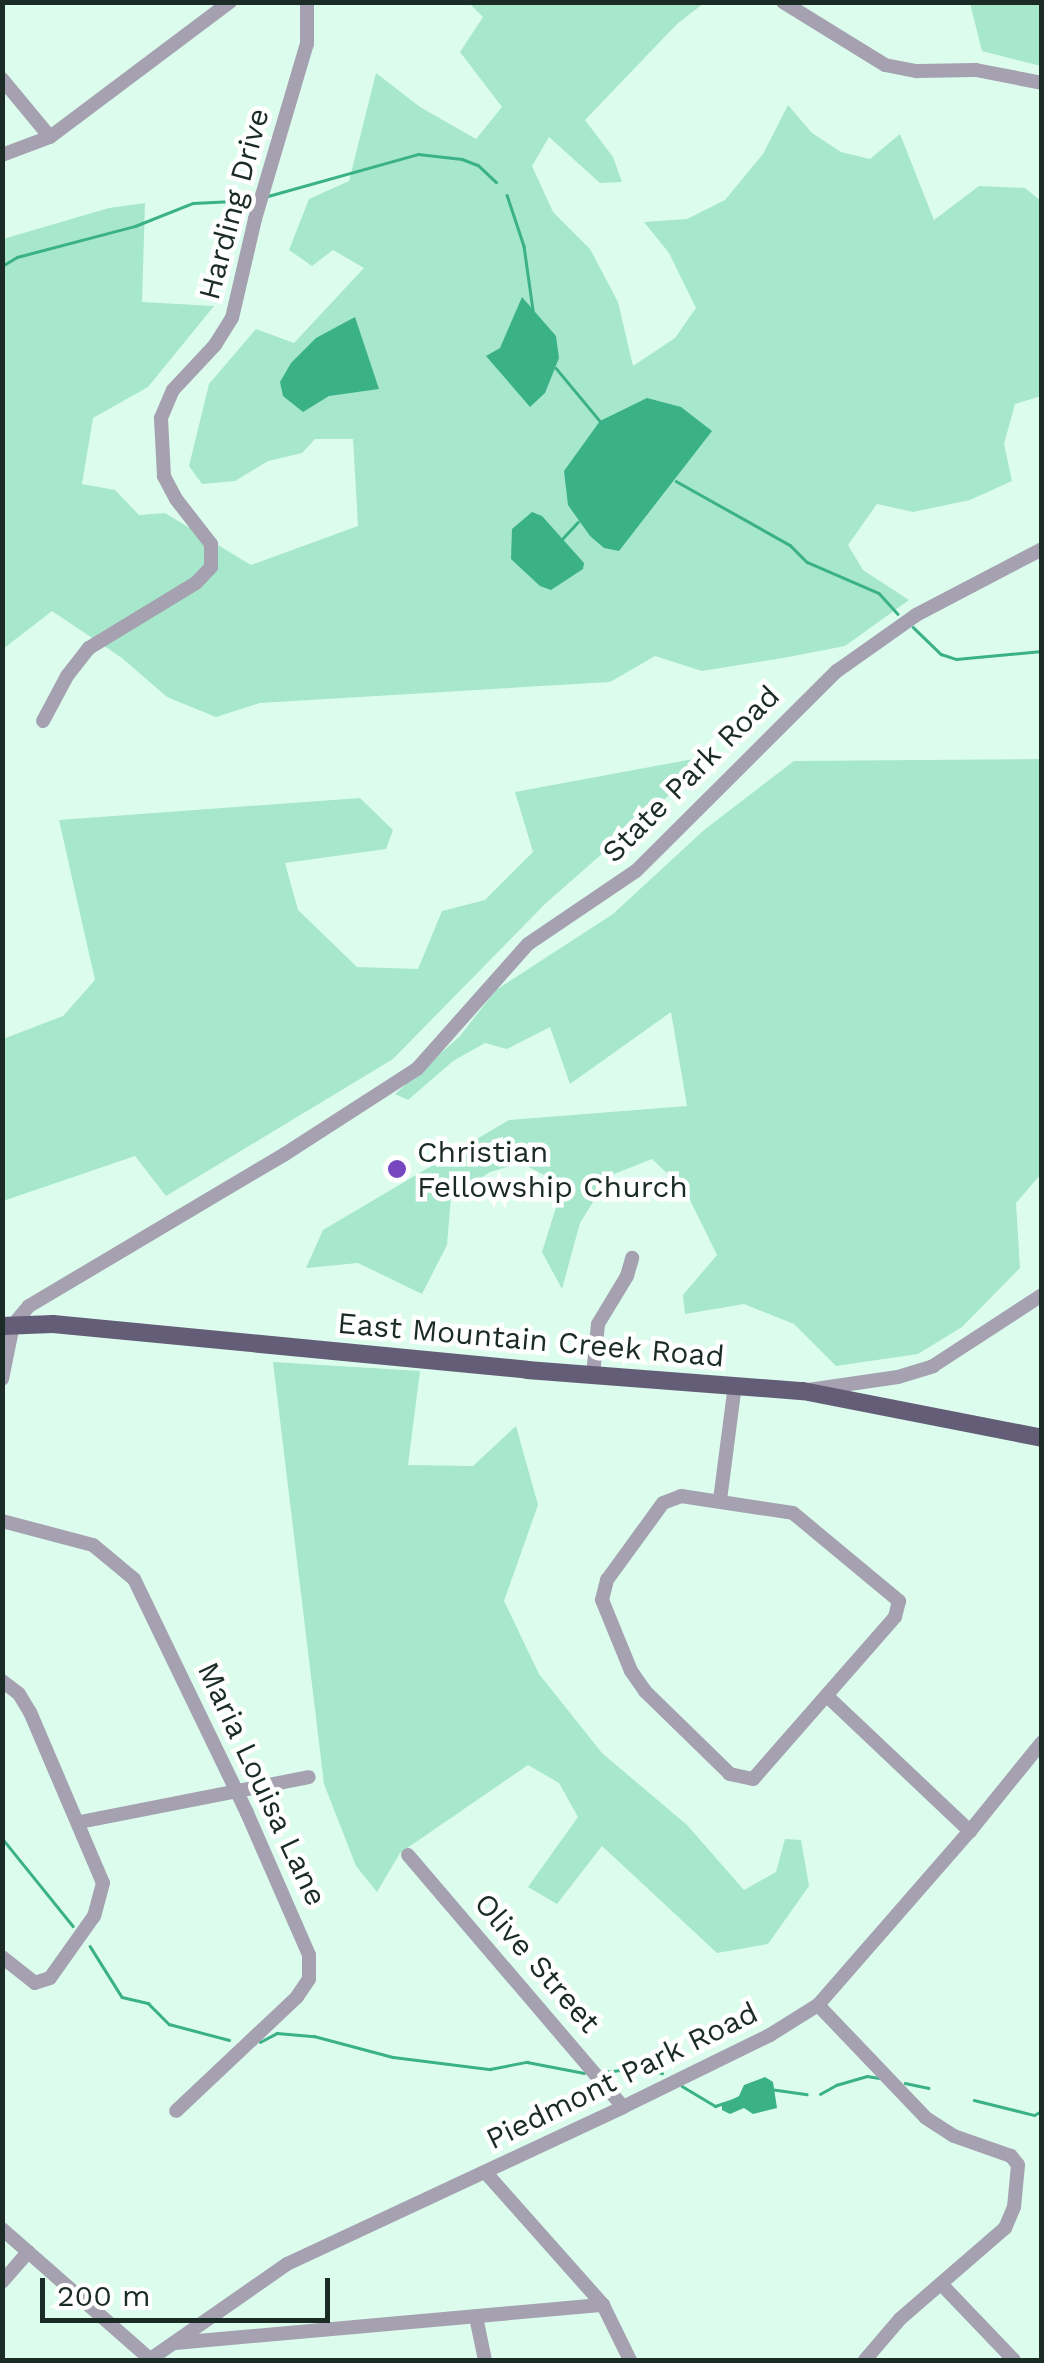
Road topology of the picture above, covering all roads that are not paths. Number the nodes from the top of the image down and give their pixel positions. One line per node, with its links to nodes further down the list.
1 (230, 2): 6 (street)
2 (307, 2): 9 (street, Harding Drive)
3 (783, 2): 5 (street)
4 (2, 78): 6 (street)
5 (1042, 83)
6 (50, 137): 7 (street)
7 (2, 155)
8 (1042, 549): 12 (street, State Park Road)
9 (43, 720)
10 (632, 1258): 13 (street)
11 (1042, 1295): 16 (street)
12 (8, 1325): 13 (main road, East Mountain Creek Road); 14 (street)
13 (593, 1375): 15 (main road, East Mountain Creek Road)
14 (2, 1379)
15 (735, 1385): 16 (main road, East Mountain Creek Road); 18 (street)
16 (803, 1390): 17 (main road, East Mountain Creek Road)
17 (1042, 1438)
18 (720, 1500): 21 (street); 21 (street)
19 (2, 1521): 24 (street, Maria Louisa Lane)
20 (2, 1681): 25 (street)
21 (827, 1696): 26 (street)
22 (1042, 1742): 26 (street, Piedmont Park Road)
23 (309, 1776): 24 (street)
24 (235, 1789): 25 (street); 31 (street, Maria Louisa Lane)
25 (80, 1822): 28 (street)
26 (970, 1831): 29 (street, Piedmont Park Road)
27 (408, 1855): 30 (street, Olive Street)
28 (2, 1957)
29 (818, 2004): 30 (street, Piedmont Park Road); 36 (street)
30 (623, 2107): 32 (street, Piedmont Park Road)
31 (176, 2111)
32 (486, 2173): 37 (street); 39 (street, Piedmont Park Road)
33 (2, 2229): 34 (street)
34 (28, 2252): 35 (street); 40 (street)
35 (2, 2282)
36 (942, 2285): 43 (street); 44 (street)
37 (603, 2305): 38 (street); 42 (street)
38 (476, 2316): 39 (street); 41 (street)
39 (174, 2343): 40 (street, Piedmont Park Road)
40 (150, 2360)
41 (485, 2360)
42 (630, 2360)
43 (865, 2360)
44 (1014, 2360)

